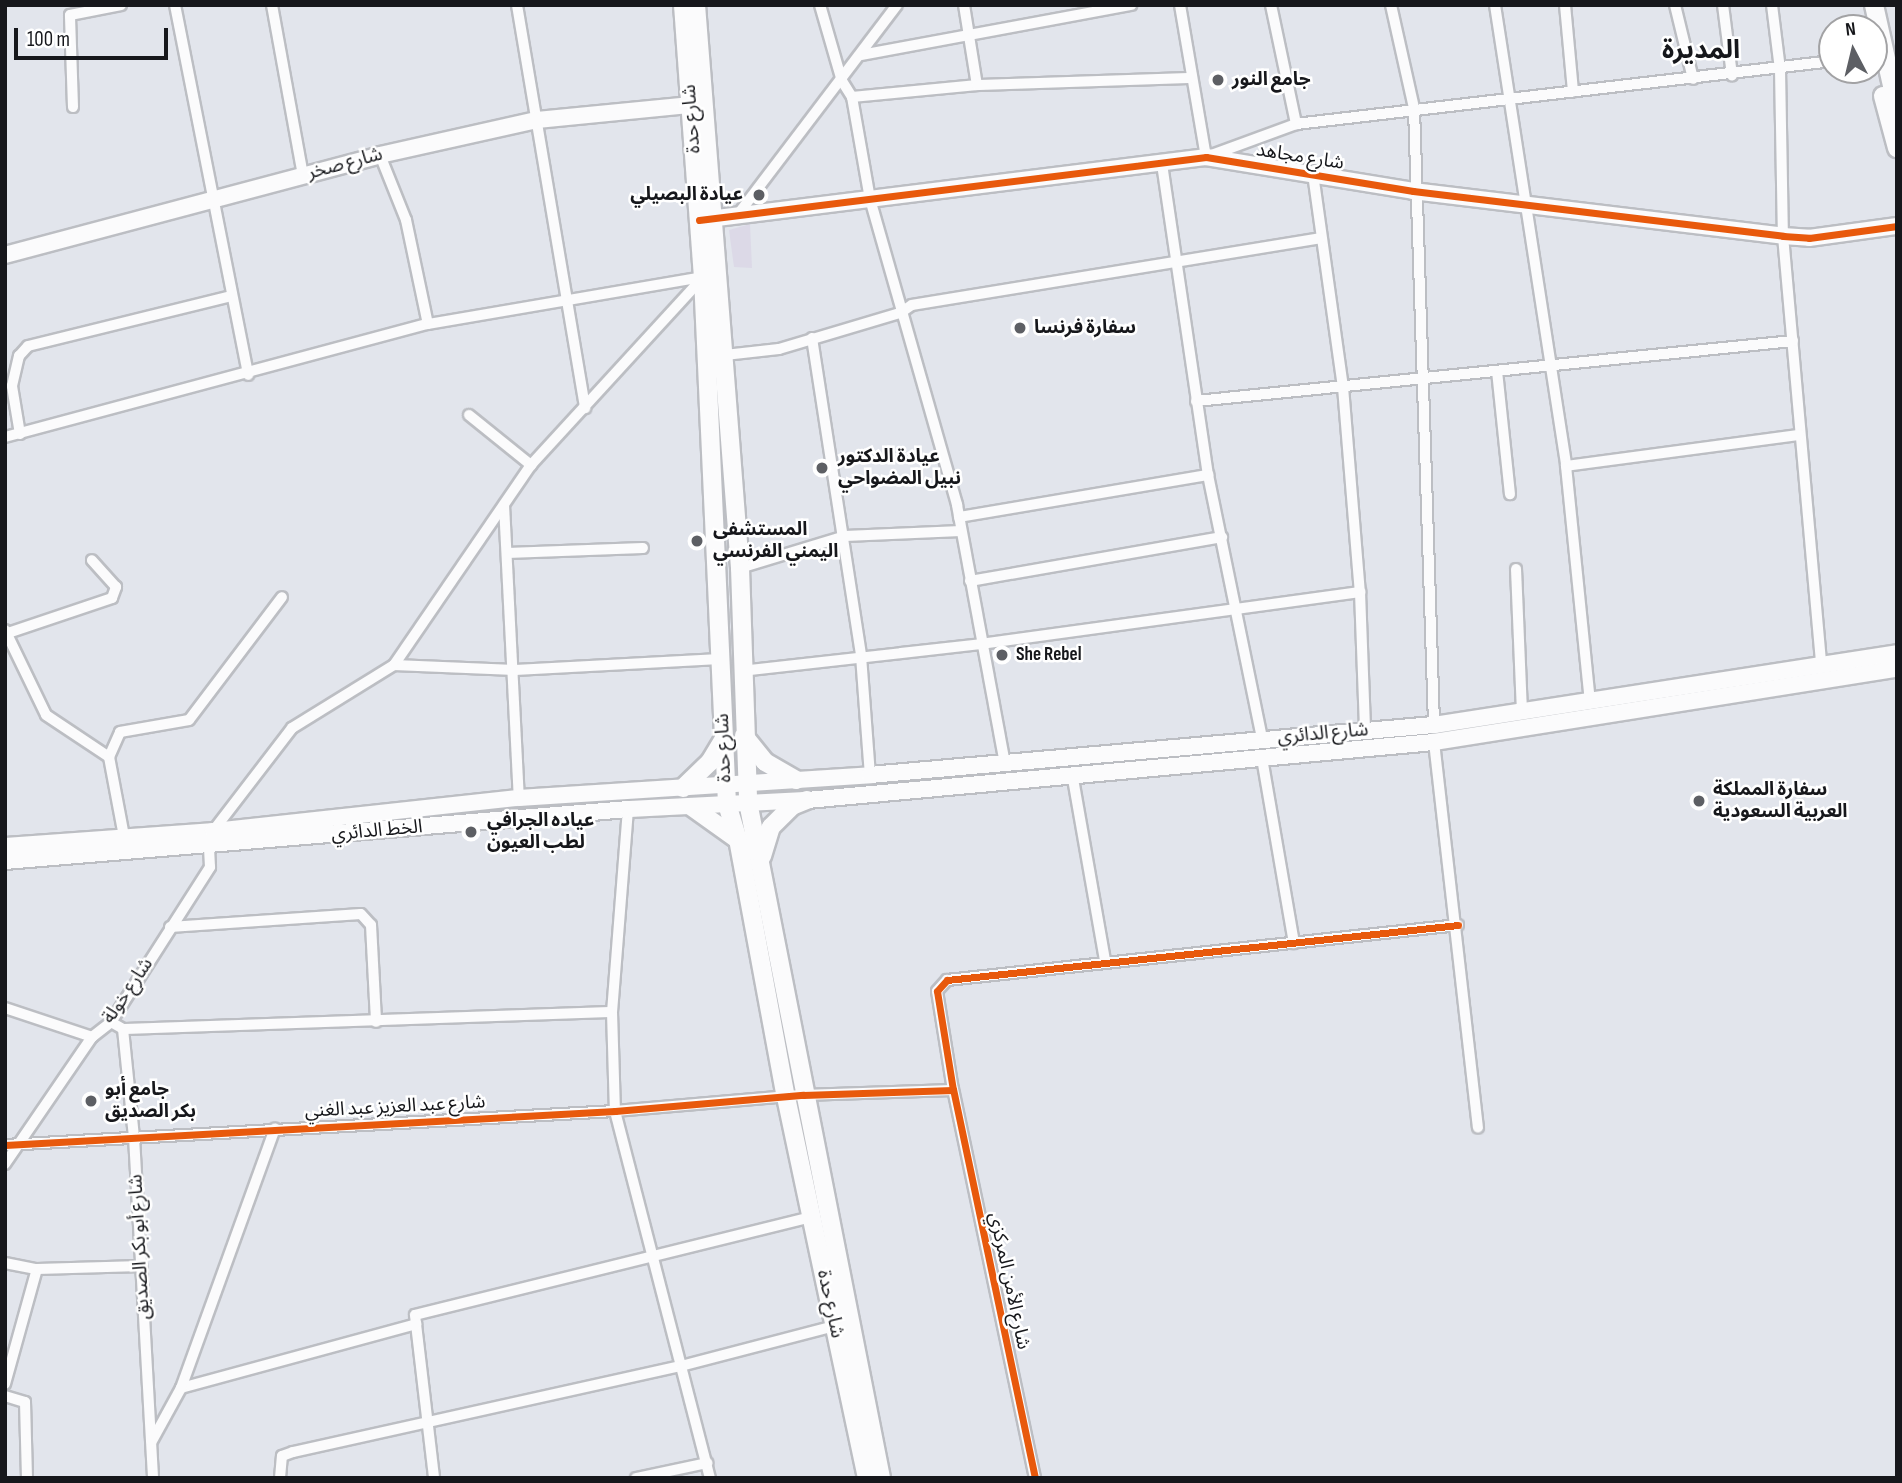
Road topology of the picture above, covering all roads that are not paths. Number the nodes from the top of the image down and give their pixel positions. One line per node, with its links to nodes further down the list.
1 (121, 5): 21 (street)
2 (175, 5): 51 (street)
3 (272, 5): 48 (street)
4 (517, 5): 41 (street)
5 (683, 5): 38 (main road, شارع حدة)
6 (696, 5): 55 (main road, شارع حدة)
7 (820, 5): 31 (street)
8 (897, 5): 25 (street)
9 (964, 5): 24 (street)
10 (1058, 5): 23 (street)
11 (1131, 5): 22 (street)
12 (1180, 5): 29 (street)
13 (1271, 5): 42 (street)
14 (1391, 5): 40 (street)
15 (1495, 5): 36 (street)
16 (1564, 5): 34 (street)
17 (1675, 5): 30 (street)
18 (1723, 5): 28 (street)
19 (1772, 5): 27 (street)
20 (1874, 5): 37 (main road)
21 (103, 6): 39 (street)
22 (1105, 8): 23 (street)
23 (1061, 18): 24 (street)
24 (969, 34): 25 (street); 33 (street)
25 (861, 55): 31 (street)
26 (1818, 63): 27 (street)
27 (1780, 69): 28 (street); 57 (street)
28 (1732, 75): 30 (street)
29 (1191, 78): 33 (street); 45 (street)
30 (1693, 79): 34 (street)
31 (842, 81): 35 (street); 54 (street)
32 (1881, 84): 43 (main road)
33 (977, 85): 35 (street)
34 (1573, 92): 36 (street)
35 (852, 97): 50 (street)
36 (1508, 100): 40 (street); 52 (street)
37 (1896, 102)
38 (691, 105): 41 (main road, شارع صخر); 55 (main road, شارع حدة)
39 (73, 107)
40 (1414, 108): 42 (street); 49 (street)
41 (537, 120): 44 (main road, شارع صخر); 63 (street)
42 (1296, 124): 45 (street)
43 (1897, 148)
44 (380, 155): 48 (main road, شارع صخر); 65 (street)
45 (1206, 157): 46 (main road, شارع مجاهد); 47 (main road, شارع مجاهد)
46 (1162, 164): 50 (main road, شارع مجاهد); 60 (street)
47 (1312, 174): 49 (main road, شارع مجاهد); 58 (street)
48 (303, 175): 51 (main road, شارع صخر)
49 (1413, 191): 52 (main road, شارع مجاهد); 72 (street)
50 (870, 199): 54 (main road, شارع مجاهد); 64 (street)
51 (213, 200): 59 (main road, شارع صخر); 62 (street)
52 (1528, 206): 57 (main road, شارع مجاهد); 69 (street)
53 (1897, 216): 57 (main road, شارع مجاهد)
54 (736, 217): 55 (main road, شارع مجاهد)
55 (707, 220): 61 (main road, شارع حدة); 68 (main road, شارع حدة)
56 (1897, 226): 57 (main road, شارع مجاهد)
57 (1783, 236): 67 (street)
58 (1320, 238): 60 (street); 73 (street)
59 (5, 256)
60 (1176, 264): 64 (street); 74 (street)
61 (703, 277): 63 (street); 75 (street); 102 (main road, شارع حدة)
62 (232, 296): 71 (street); 77 (street)
63 (563, 299): 65 (street); 75 (street)
64 (900, 313): 66 (street); 85 (street)
65 (428, 324): 71 (street)
66 (812, 338): 68 (street); 87 (street)
67 (1793, 341): 69 (street); 78 (street)
68 (725, 355): 92 (main road, شارع حدة)
69 (1549, 367): 70 (street); 81 (street)
70 (1497, 371): 72 (street); 83 (street)
71 (248, 375): 77 (street)
72 (1420, 380): 73 (street); 114 (street)
73 (1343, 387): 74 (street); 95 (street)
74 (1196, 401): 82 (street)
75 (584, 408): 80 (street)
76 (469, 415): 80 (street)
77 (20, 434): 79 (street)
78 (1799, 435): 81 (street); 104 (street)
79 (5, 437)
80 (531, 465): 84 (street)
81 (1566, 466): 112 (street)
82 (1208, 475): 85 (street); 88 (street)
83 (1510, 494)
84 (504, 505): 90 (street); 103 (street)
85 (959, 517): 86 (street)
86 (961, 531): 87 (street); 94 (street)
87 (845, 536): 92 (street); 101 (street)
88 (1222, 537): 94 (street); 97 (street)
89 (643, 548): 90 (street)
90 (508, 553): 106 (street)
91 (92, 559): 98 (street)
92 (740, 568): 107 (main road, شارع حدة)
93 (1516, 569): 113 (street)
94 (970, 581): 99 (street)
95 (1360, 592): 97 (street); 115 (street)
96 (282, 597): 120 (street)
97 (1237, 607): 99 (street); 118 (street)
98 (6, 633): 120 (street)
99 (980, 644): 101 (street); 122 (street)
100 (1897, 653): 104 (main road, شارع الدائري)
101 (862, 656): 107 (street); 124 (street)
102 (720, 659): 106 (street); 117 (main road, شارع حدة)
103 (394, 665): 106 (street); 135 (street)
104 (1821, 666): 108 (main road, شارع الدائري)
105 (1897, 669): 110 (main road, شارع الدائري)
106 (515, 670): 129 (street)
107 (741, 671): 116 (main road, شارع حدة)
108 (1742, 677): 109 (main road, شارع الدائري); 110 (main road)
109 (1722, 680): 111 (main road); 112 (main road, شارع الدائري)
110 (1741, 696): 111 (main road, شارع الدائري)
111 (1721, 699): 119 (main road, شارع الدائري)
112 (1590, 702): 113 (main road, شارع الدائري)
113 (1522, 712): 114 (main road, شارع الدائري)
114 (1434, 725): 115 (main road, شارع الدائري); 119 (main road)
115 (1365, 729): 118 (main road, شارع الدائري)
116 (743, 734): 125 (main road); 126 (main road, شارع حدة)
117 (724, 737): 127 (main road, شارع حدة); 128 (main road)
118 (1262, 739): 122 (main road, شارع الدائري)
119 (1434, 742): 121 (main road, شارع الدائري); 141 (street)
120 (109, 757): 137 (street)
121 (1262, 758): 123 (main road, شارع الدائري); 143 (street)
122 (1005, 763): 124 (main road, شارع الدائري)
123 (1072, 773): 130 (main road, شارع الدائري); 144 (street)
124 (870, 775): 125 (main road, شارع الدائري)
125 (796, 780): 126 (main road, شارع الدائري)
126 (746, 783): 127 (main road, الخط الدائري); 131 (main road, شارع حدة)
127 (725, 785): 128 (main road, الخط الدائري); 132 (main road, شارع حدة)
128 (683, 788): 129 (main road, الخط الدائري)
129 (519, 798): 135 (main road, الخط الدائري)
130 (807, 800): 131 (main road, شارع الدائري); 140 (main road)
131 (748, 803): 132 (main road, الخط الدائري); 140 (main road, شارع حدة)
132 (727, 804): 133 (main road, الخط الدائري); 136 (main road, شارع حدة)
133 (692, 807): 134 (main road, الخط الدائري); 136 (main road)
134 (628, 809): 135 (main road, الخط الدائري); 146 (street)
135 (211, 839): 137 (main road, الخط الدائري); 142 (street, شارع خولة)
136 (738, 839): 152 (main road, شارع حدة)
137 (126, 844): 138 (main road, الخط الدائري); 139 (main road, الخط الدائري)
138 (5, 846)
139 (5, 860)
140 (761, 860): 152 (main road, شارع حدة)
141 (1458, 925): 143 (street, شارع الأمن المركزي); 154 (street)
142 (170, 927): 147 (street, شارع خولة); 148 (street)
143 (1294, 943): 144 (street, شارع الأمن المركزي)
144 (1105, 961): 151 (street, شارع الأمن المركزي)
145 (5, 1008): 150 (street)
146 (612, 1012): 148 (street); 153 (street)
147 (111, 1022): 149 (street); 150 (street, شارع خولة)
148 (376, 1022): 149 (street)
149 (123, 1029): 156 (street, شارع أبو بكر الصديق)
150 (92, 1037): 158 (street, شارع خولة)
151 (953, 1090): 152 (street, شارع عبد العزيز عبد الغني); 182 (street, شارع الأمن المركزي)
152 (794, 1096): 153 (street, شارع عبد العزيز عبد الغني); 160 (main road, شارع حدة); 181 (main road, شارع حدة)
153 (615, 1111): 155 (street, شارع عبد العزيز عبد الغني); 161 (street)
154 (1478, 1128)
155 (275, 1129): 156 (street, شارع عبد العزيز عبد الغني); 169 (street)
156 (134, 1137): 158 (street, شارع عبد العزيز عبد الغني); 163 (street, شارع أبو بكر الصديق)
157 (5, 1145): 158 (street, شارع عبد العزيز عبد الغني)
158 (18, 1145): 159 (street, شارع خولة)
159 (5, 1164)
160 (811, 1217): 161 (street); 166 (main road, شارع حدة)
161 (650, 1255): 165 (street); 167 (street)
162 (5, 1264): 164 (street)
163 (142, 1266): 164 (street); 172 (street, شارع أبو بكر الصديق)
164 (37, 1269): 168 (street)
165 (416, 1324): 169 (street); 171 (street)
166 (835, 1326): 167 (street); 180 (main road, شارع حدة)
167 (681, 1366): 171 (street); 173 (street)
168 (5, 1384)
169 (181, 1388): 172 (street)
170 (5, 1396): 174 (street)
171 (428, 1424): 176 (street); 177 (street)
172 (151, 1442): 175 (street, شارع أبو بكر الصديق)
173 (707, 1463): 178 (street); 179 (street)
174 (27, 1478)
175 (153, 1478)
176 (280, 1478)
177 (433, 1478)
178 (636, 1478)
179 (710, 1478)
180 (867, 1478)
181 (881, 1478)
182 (1035, 1478)

